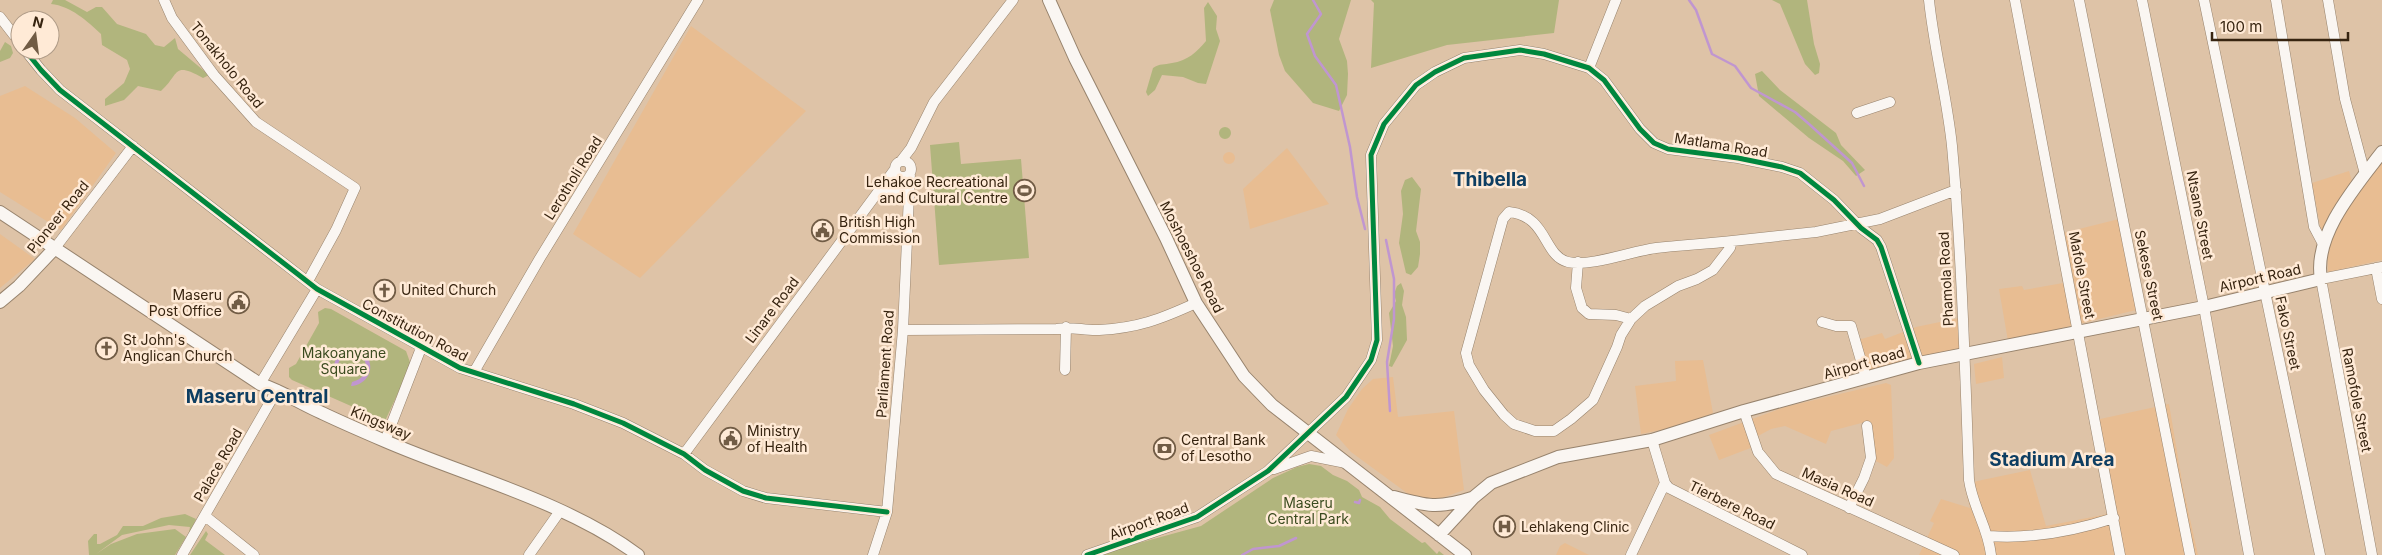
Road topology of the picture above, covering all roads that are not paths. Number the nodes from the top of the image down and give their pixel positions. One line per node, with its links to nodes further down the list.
1 (164, 0): 34 (street, Tonakholo Road)
2 (698, 0): 51 (street, Lerotholi Road)
3 (1013, 0): 21 (street, Linare Road)
4 (1049, 0): 39 (main road, Moshoeshoe Road)
5 (1616, 0): 16 (street)
6 (1929, 0): 24 (street, Phamola Road)
7 (2015, 0): 46 (street, Mafole Street)
8 (2079, 0): 42 (street, Sekese Street)
9 (2142, 0): 40 (street, Ntsane Street)
10 (2204, 0): 36 (street, Fako Street)
11 (2276, 0): 29 (street)
12 (2328, 0): 22 (street)
13 (0, 17): 14 (street)
14 (10, 30)
15 (33, 60): 19 (street, Constitution Road)
16 (1588, 68): 27 (street, Matlama Road); 57 (street, Matlama Road)
17 (1890, 102): 18 (street)
18 (1857, 113)
19 (133, 146): 30 (street, Pioneer Road); 34 (street, Constitution Road)
20 (2382, 152): 22 (main road)
21 (903, 170): 23 (street, Linare Road); 25 (street, Parliament Road)
22 (2365, 174): 29 (main road)
23 (883, 188): 25 (street); 60 (street, Linare Road)
24 (1956, 190): 27 (street); 48 (street, Phamola Road)
25 (906, 196): 45 (street, Parliament Road)
26 (0, 212): 30 (main road, Kingsway)
27 (1858, 223): 28 (street); 49 (street, Matlama Road)
28 (1732, 241): 31 (street); 41 (street)
29 (2323, 244): 33 (main road)
30 (55, 248): 38 (main road, Pioneer Road); 53 (main road, Kingsway)
31 (1578, 262): 41 (street); 41 (street)
32 (2379, 268): 33 (street, Airport Road); 37 (street)
33 (2321, 279): 36 (main road, Airport Road); 88 (street, Ramofole Street)
34 (308, 281): 35 (street, Constitution Road)
35 (317, 289): 47 (street, Constitution Road); 53 (street)
36 (2265, 292): 40 (main road, Airport Road); 87 (street, Fako Street)
37 (2382, 299)
38 (0, 302)
39 (1196, 303): 44 (street); 57 (main road, Moshoeshoe Road)
40 (2204, 307): 42 (main road, Airport Road); 86 (street, Ntsane Street)
41 (1631, 319)
42 (2144, 319): 46 (main road, Airport Road); 85 (street, Sekese Street)
43 (1822, 322): 52 (street)
44 (1066, 327): 45 (street); 50 (street)
45 (903, 330): 68 (street, Parliament Road)
46 (2078, 333): 48 (main road, Airport Road); 70 (street, Mafole Street)
47 (421, 348): 51 (street, Constitution Road); 59 (street)
48 (1964, 356): 49 (main road, Airport Road); 72 (street, Phamola Road)
49 (1919, 363): 52 (main road, Airport Road)
50 (1065, 370)
51 (474, 372): 60 (street, Constitution Road)
52 (1866, 378): 55 (main road, Airport Road)
53 (260, 384): 54 (main road, Kingsway)
54 (278, 390): 59 (main road, Kingsway); 69 (street, Palace Road)
55 (1744, 411): 58 (main road, Airport Road); 66 (street, Masia Road)
56 (1867, 426): 66 (street)
57 (1309, 433): 61 (main road, Moshoeshoe Road); 62 (street, Matlama Road)
58 (1652, 440): 63 (street); 65 (main road, Airport Road)
59 (385, 441): 67 (main road, Kingsway)
60 (684, 454): 68 (street, Constitution Road)
61 (1346, 463): 62 (street); 64 (main road, Moshoeshoe Road)
62 (1268, 471): 78 (street, Airport Road)
63 (1665, 483): 80 (street); 81 (street, Tierbere Road)
64 (1389, 496): 65 (main road); 71 (main road, Moshoeshoe Road)
65 (1474, 497): 71 (main road, Airport Road)
66 (1849, 508): 82 (street, Masia Road)
67 (560, 511): 75 (street); 76 (main road, Kingsway)
68 (887, 512): 77 (street, Parliament Road)
69 (204, 516): 73 (street, Palace Road); 74 (street)
70 (2114, 518): 72 (street); 84 (street, Mafole Street)
71 (1439, 535): 79 (main road, Moshoeshoe Road)
72 (1989, 536): 83 (street, Phamola Road)
73 (182, 555)
74 (254, 555)
75 (529, 555)
76 (638, 555)
77 (873, 555)
78 (1087, 555)
79 (1465, 555)
80 (1631, 555)
81 (1802, 555)
82 (1954, 555)
83 (1991, 555)
84 (2120, 555)
85 (2190, 555)
86 (2249, 555)
87 (2320, 555)
88 (2372, 555)

